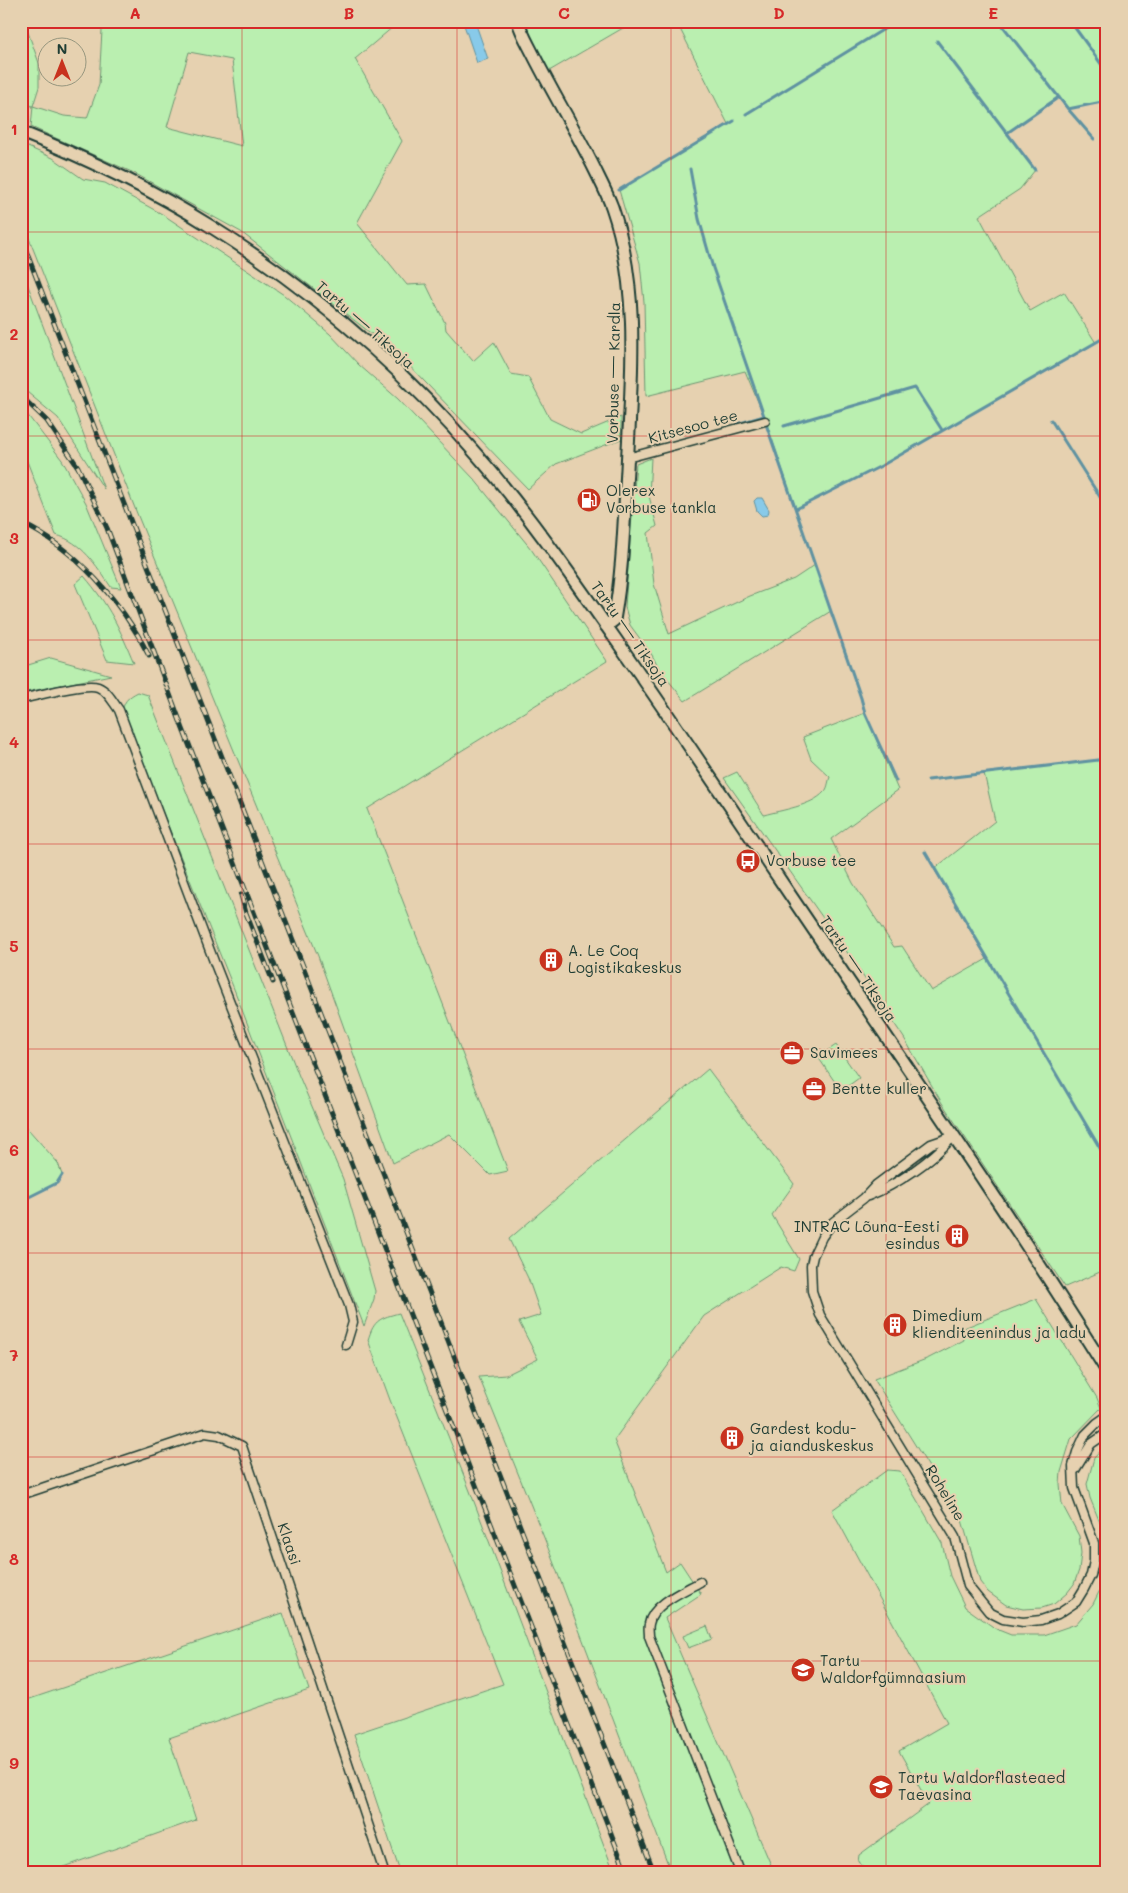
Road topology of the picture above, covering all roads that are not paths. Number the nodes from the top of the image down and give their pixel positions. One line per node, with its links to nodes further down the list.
1 (518, 21): 4 (main road, Vorbuse — Kardla)
2 (21, 132): 5 (main road, Tartu — Tiksoja)
3 (765, 421): 4 (street, Kitsesoo tee)
4 (627, 458): 5 (main road, Vorbuse — Kardla)
5 (606, 626): 7 (main road, Tartu — Tiksoja)
6 (21, 700): 8 (street)
7 (954, 1136): 9 (main road, Tartu — Tiksoja); 12 (street, Roheline)
8 (346, 1345)
9 (1107, 1371)
10 (1107, 1416): 12 (street, Roheline)
11 (1107, 1432): 12 (street)
12 (1073, 1474)
13 (21, 1495): 15 (street, Klaasi)
14 (700, 1582): 16 (street)
15 (384, 1872)
16 (740, 1872)

